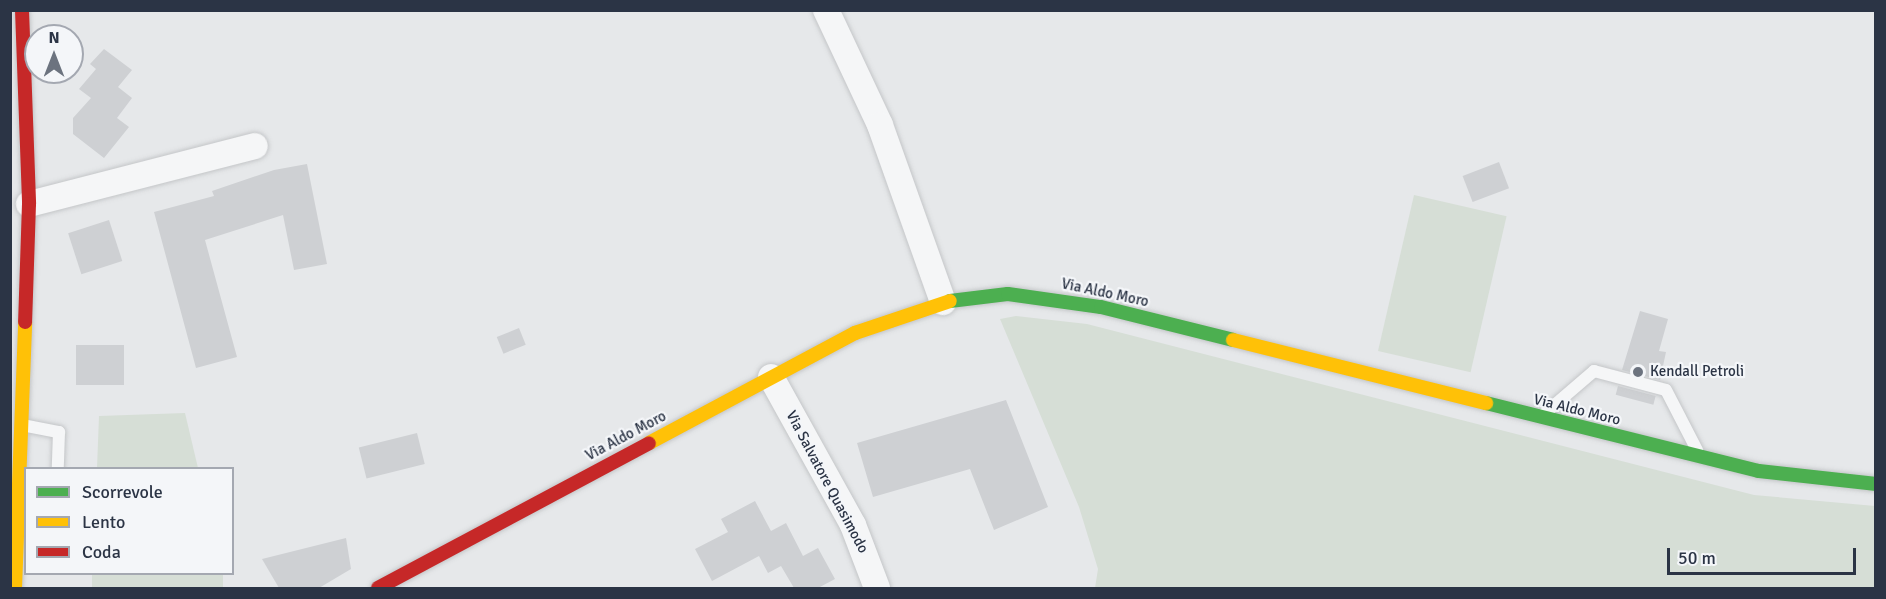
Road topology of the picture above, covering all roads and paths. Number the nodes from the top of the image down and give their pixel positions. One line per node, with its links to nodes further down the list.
1 (22, 10): 4 (main road)
2 (826, 10): 5 (street)
3 (255, 146): 4 (street)
4 (29, 204): 8 (main road)
5 (943, 302): 6 (main road, Via Aldo Moro); 7 (main road, Via Aldo Moro)
6 (771, 377): 15 (main road, Via Aldo Moro); 16 (street, Via Salvatore Quasimodo)
7 (1539, 418): 9 (main road, Via Aldo Moro); 9 (lane)
8 (21, 425): 10 (lane); 12 (main road)
9 (1700, 457): 11 (main road, Via Aldo Moro)
10 (58, 467)
11 (1875, 484)
12 (15, 487): 13 (main road)
13 (21, 551): 14 (main road)
14 (15, 588)
15 (378, 588)
16 (878, 588)

